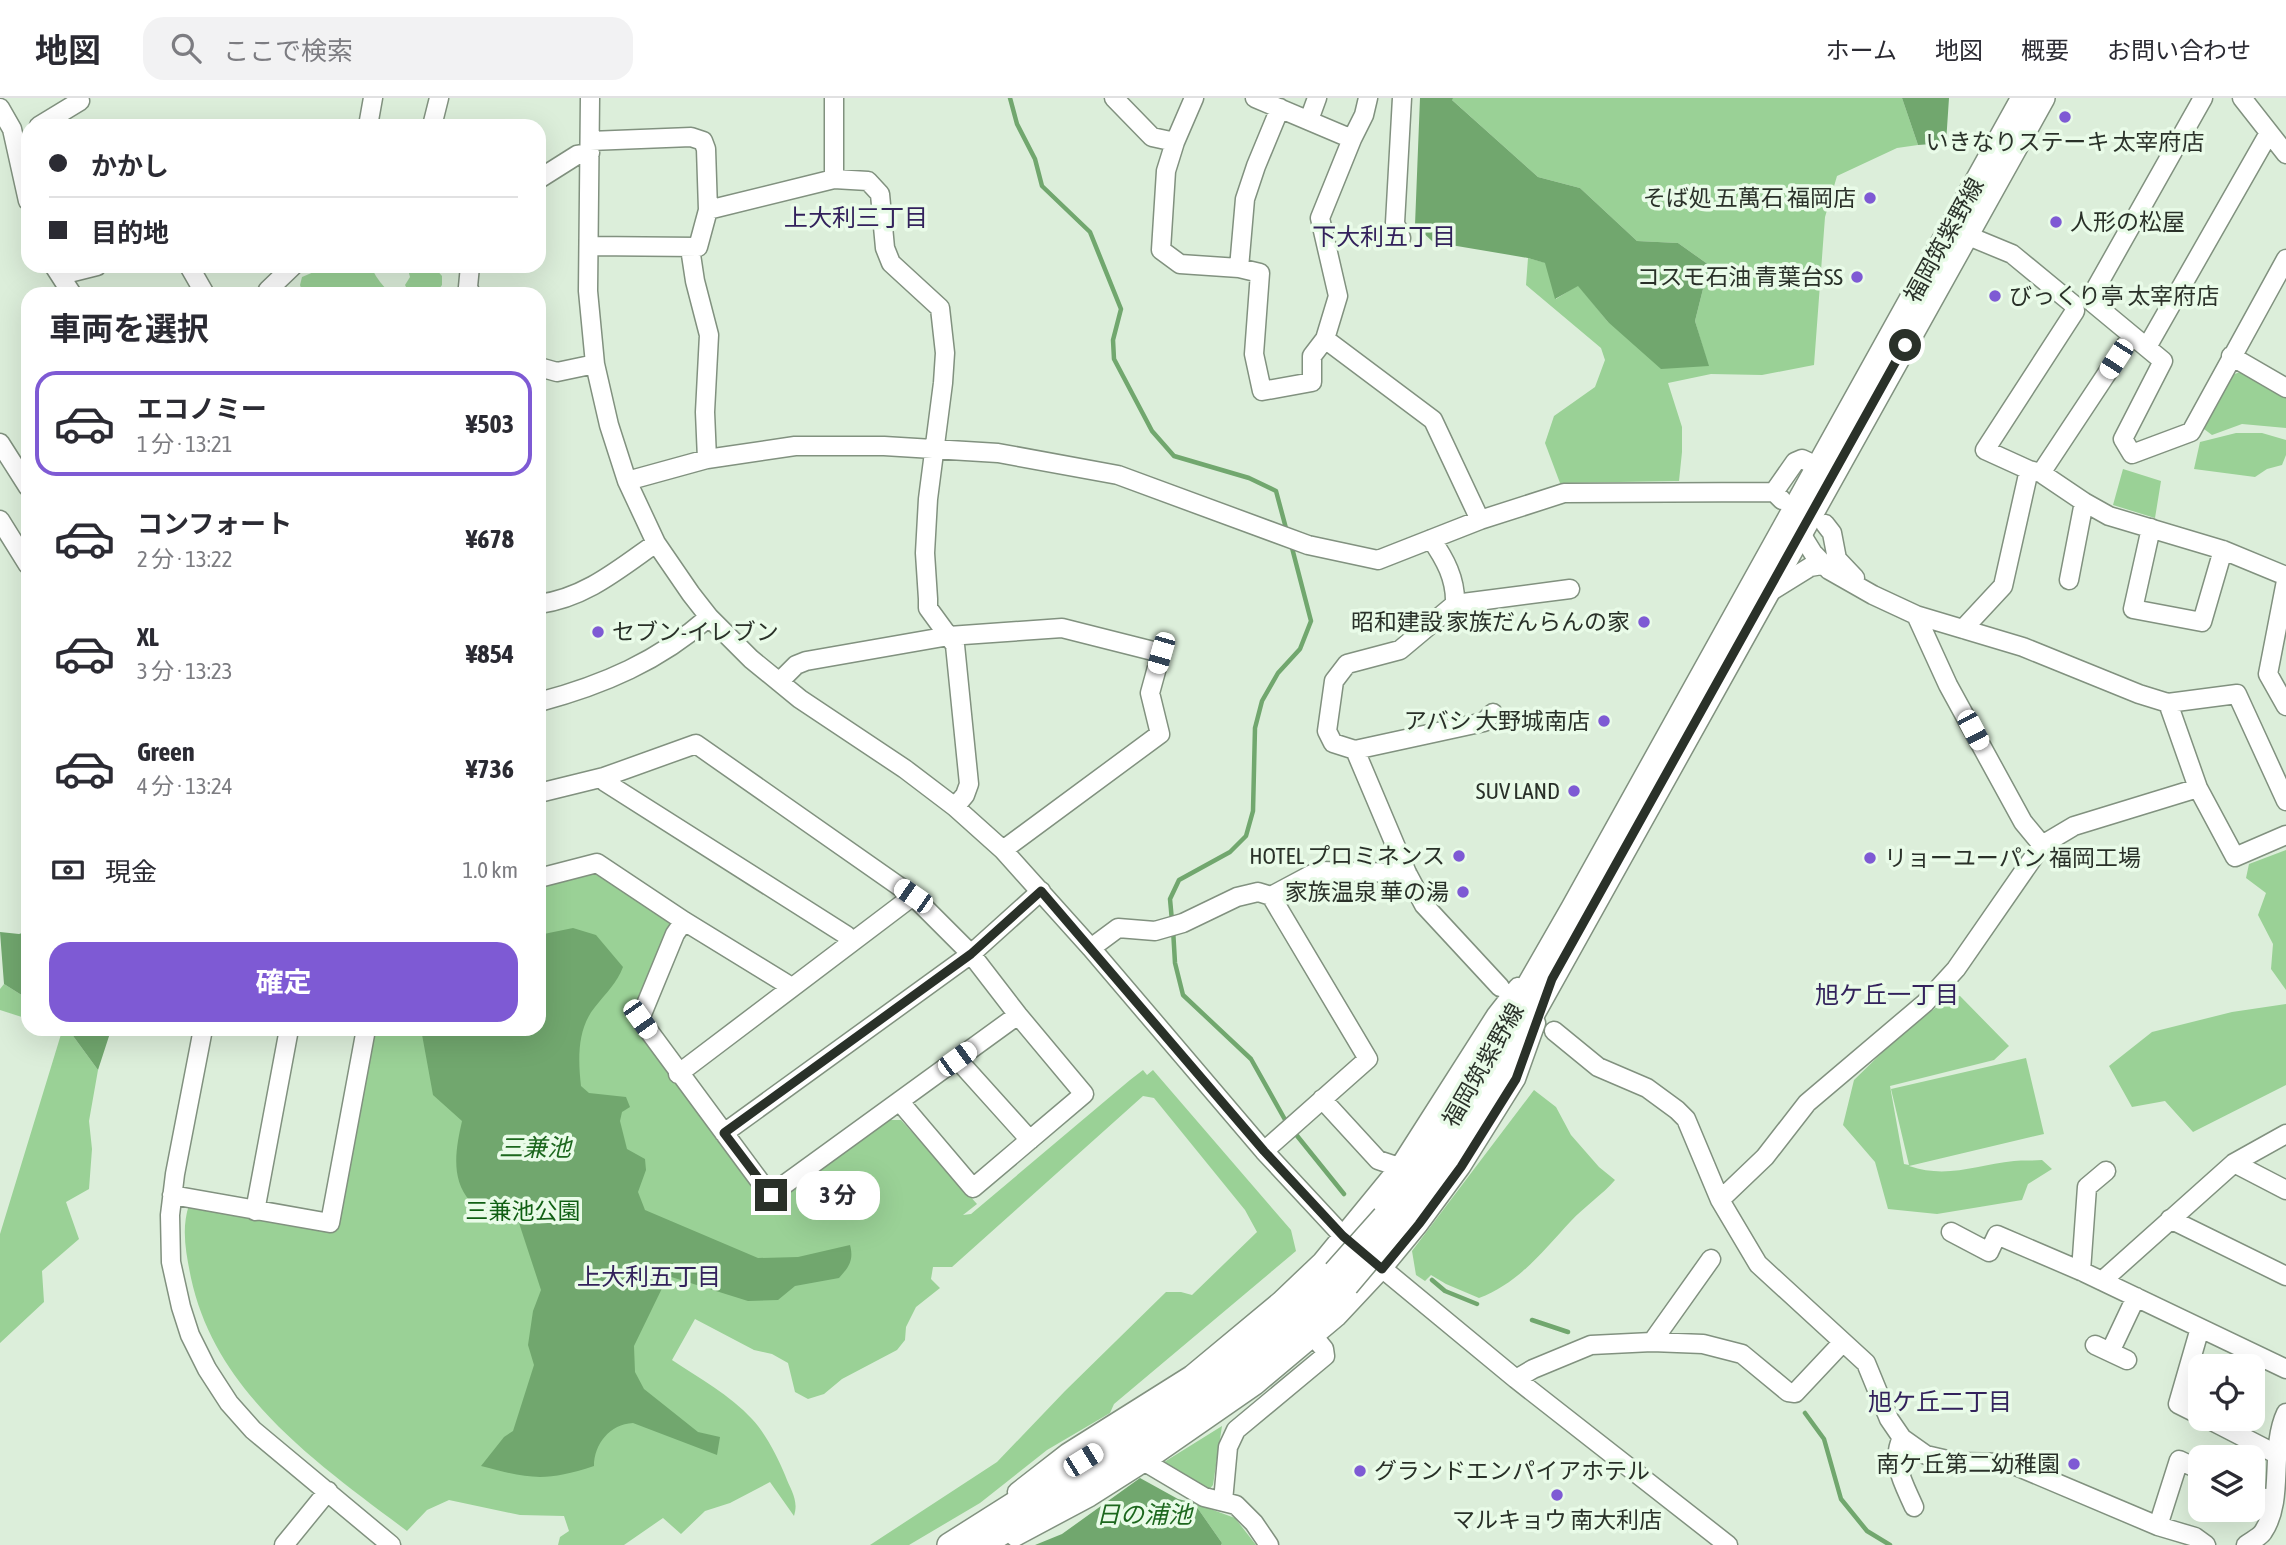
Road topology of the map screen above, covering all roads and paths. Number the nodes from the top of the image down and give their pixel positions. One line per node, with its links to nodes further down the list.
1 (373, 98): 19 (street)
2 (439, 98): 20 (street)
3 (590, 98): 26 (street)
4 (834, 98): 29 (street)
5 (1114, 98): 24 (street)
6 (1194, 98): 24 (street)
7 (1255, 98): 17 (street)
8 (1317, 98): 21 (street)
9 (1368, 98): 23 (street)
10 (1402, 98): 32 (street)
11 (2023, 98): 49 (main road, 福岡筑紫野線)
12 (2043, 98): 31 (main road, 福岡筑紫野線)
13 (2203, 98): 39 (street)
14 (2242, 98): 22 (street)
15 (80, 101): 18 (street)
16 (0, 108): 25 (street)
17 (1280, 108): 21 (street); 36 (street)
18 (50, 119)
19 (369, 119)
20 (434, 119)
21 (1309, 120): 23 (street)
22 (2269, 133): 27 (street); 41 (street)
23 (1352, 139): 40 (street)
24 (1175, 142): 36 (street)
25 (21, 146)
26 (590, 147): 28 (street); 30 (street); 33 (street)
27 (2286, 153)
28 (546, 175)
29 (834, 179): 30 (street); 47 (street)
30 (708, 210): 34 (street)
31 (1966, 235): 50 (street); 58 (main road, 福岡筑紫野線)
32 (1401, 238)
33 (589, 246): 34 (street); 43 (street)
34 (690, 248): 48 (street)
35 (2286, 259): 42 (street)
36 (1239, 268): 40 (street)
37 (286, 273): 38 (street)
38 (271, 287)
39 (2131, 337): 41 (street); 50 (street)
40 (1325, 339): 55 (street)
41 (2147, 347): 42 (street)
42 (2231, 356): 45 (street)
43 (595, 364): 44 (street); 52 (street)
44 (546, 370)
45 (2286, 388)
46 (0, 443): 51 (street)
47 (933, 450): 48 (street); 59 (street); 74 (street)
48 (707, 459): 52 (street)
49 (1817, 466): 55 (street); 98 (main road, 福岡筑紫野線)
50 (2035, 471): 53 (street); 73 (street)
51 (21, 476)
52 (627, 481): 60 (street)
53 (2084, 502): 57 (street); 65 (street)
54 (0, 520): 62 (street)
55 (1480, 520): 59 (street)
56 (1825, 524): 68 (street)
57 (2151, 528): 61 (street); 61 (street)
58 (1800, 532): 63 (street); 67 (main road, 福岡筑紫野線)
59 (1431, 539): 70 (street)
60 (656, 543): 69 (street); 72 (street)
61 (2223, 550): 64 (street)
62 (21, 554)
63 (1822, 565): 67 (street); 68 (street)
64 (2286, 578): 78 (street)
65 (2069, 580)
66 (1570, 589): 70 (street)
67 (1768, 593): 98 (main road, 福岡筑紫野線)
68 (1873, 595): 71 (street)
69 (546, 603)
70 (1455, 604): 80 (street)
71 (1916, 615): 73 (street); 87 (street)
72 (709, 617): 75 (street); 76 (street)
73 (1963, 629): 77 (street)
74 (949, 636): 75 (street); 85 (street); 88 (street)
75 (779, 682): 85 (street)
76 (546, 700)
77 (2168, 704): 82 (street); 84 (street)
78 (2286, 706)
79 (1493, 712): 80 (street)
80 (1354, 750): 89 (street)
81 (604, 777): 83 (street); 92 (street); 95 (street)
82 (2199, 788): 86 (street); 87 (street)
83 (546, 791)
84 (2286, 801)
85 (955, 807): 88 (street)
86 (2286, 835)
87 (2042, 845): 119 (street)
88 (1003, 850): 91 (street)
89 (1407, 873): 93 (street); 99 (street)
90 (546, 876): 94 (street)
91 (1041, 891): 96 (street); 97 (street)
92 (913, 896): 95 (street); 97 (street)
93 (1271, 896): 96 (street); 108 (street)
94 (684, 921): 100 (street); 107 (street)
95 (852, 941): 100 (street)
96 (1091, 948): 113 (street)
97 (971, 954): 101 (street); 110 (street)
98 (1545, 973): 115 (street); 125 (street); 128 (main road, 福岡筑紫野線, bridge)
99 (1500, 986)
100 (791, 988): 107 (street)
101 (1018, 1015): 106 (street); 112 (street)
102 (1554, 1031): 119 (street)
103 (202, 1036): 118 (street)
104 (288, 1036): 120 (street)
105 (365, 1036): 120 (street)
106 (957, 1059): 109 (street); 112 (street)
107 (678, 1074): 110 (street)
108 (1322, 1100): 113 (street); 115 (street)
109 (900, 1102): 110 (street); 112 (street)
110 (724, 1133)
111 (2286, 1134): 114 (street)
112 (1030, 1140)
113 (1264, 1151): 123 (street)
114 (2234, 1163): 117 (street); 121 (street)
115 (1399, 1167): 123 (street)
116 (2106, 1171): 126 (street)
117 (2286, 1190)
118 (172, 1195): 120 (street); 147 (street)
119 (1720, 1200): 134 (street)
120 (255, 1211)
121 (2170, 1219): 127 (street); 129 (street)
122 (1951, 1232): 126 (street)
123 (1343, 1236): 125 (street); 152 (street)
124 (1712, 1259): 133 (street)
125 (1382, 1269): 132 (street); 139 (street)
126 (2081, 1270): 129 (street)
127 (2286, 1276)
128 (1341, 1278): 152 (main road, 福岡筑紫野線); 158 (main road, 福岡筑紫野線)
129 (2102, 1280): 130 (street)
130 (2136, 1297): 131 (street); 136 (street)
131 (2200, 1328): 135 (street); 138 (street)
132 (1312, 1335): 145 (street); 149 (street)
133 (1652, 1342): 134 (street); 139 (street)
134 (1843, 1342): 143 (street)
135 (2192, 1354)
136 (2127, 1360)
137 (2188, 1369): 140 (street)
138 (2286, 1369)
139 (1516, 1379): 154 (street)
140 (2188, 1409)
141 (2286, 1413): 144 (street)
142 (2231, 1431): 144 (street)
143 (1902, 1438): 151 (street); 153 (street)
144 (2276, 1454): 150 (street)
145 (1145, 1462): 149 (street); 159 (street)
146 (2188, 1464): 153 (street)
147 (328, 1491): 155 (street); 156 (street)
148 (2265, 1498): 150 (street)
149 (1223, 1501): 160 (street)
150 (2274, 1502): 162 (street)
151 (1914, 1507)
152 (992, 1517): 157 (main road, 福岡筑紫野線)
153 (2158, 1526): 161 (street)
154 (1717, 1542)
155 (284, 1545)
156 (391, 1545)
157 (948, 1545)
158 (983, 1545)
159 (996, 1545)
160 (1269, 1545)
161 (2206, 1545)
162 (2246, 1545)

